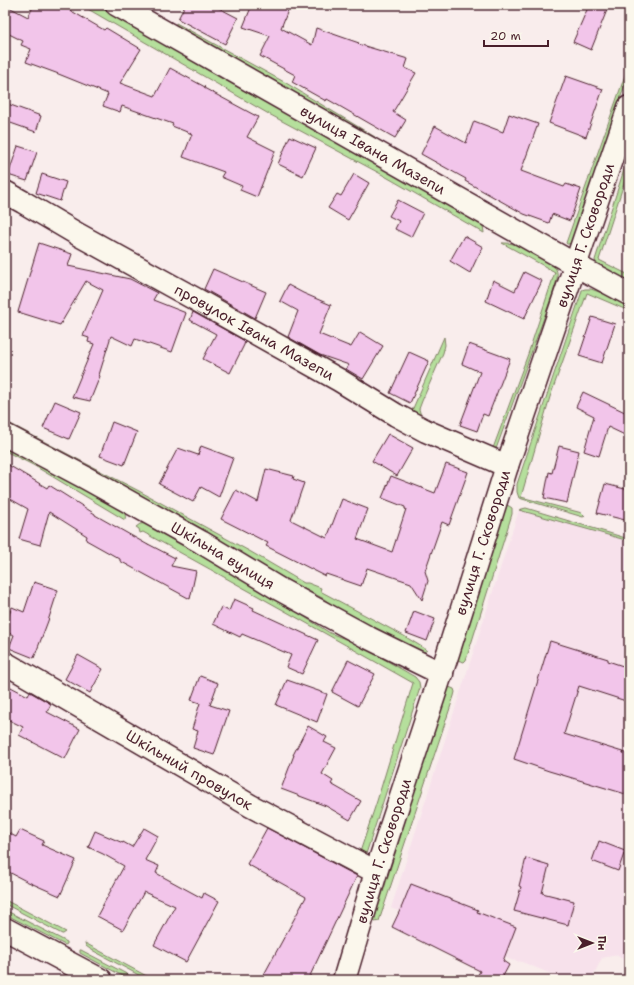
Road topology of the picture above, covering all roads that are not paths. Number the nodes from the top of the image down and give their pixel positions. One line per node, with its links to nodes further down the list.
1 (117, 5): 4 (street, вулиця Івана Мазепи)
2 (629, 107): 4 (street, вулиця Г. Сковороди)
3 (5, 192): 7 (street, провулок Івана Мазепи)
4 (575, 265): 5 (street, вулиця Івана Мазепи); 7 (street, вулиця Г. Сковороди)
5 (629, 294)
6 (5, 435): 9 (street, Шкільна вулиця)
7 (507, 466): 9 (street, вулиця Г. Сковороди)
8 (5, 664): 10 (street, Шкільний провулок)
9 (442, 674): 10 (street, вулиця Г. Сковороди)
10 (376, 872): 13 (street, вулиця Г. Сковороди)
11 (5, 929): 12 (street)
12 (101, 980)
13 (344, 980)

